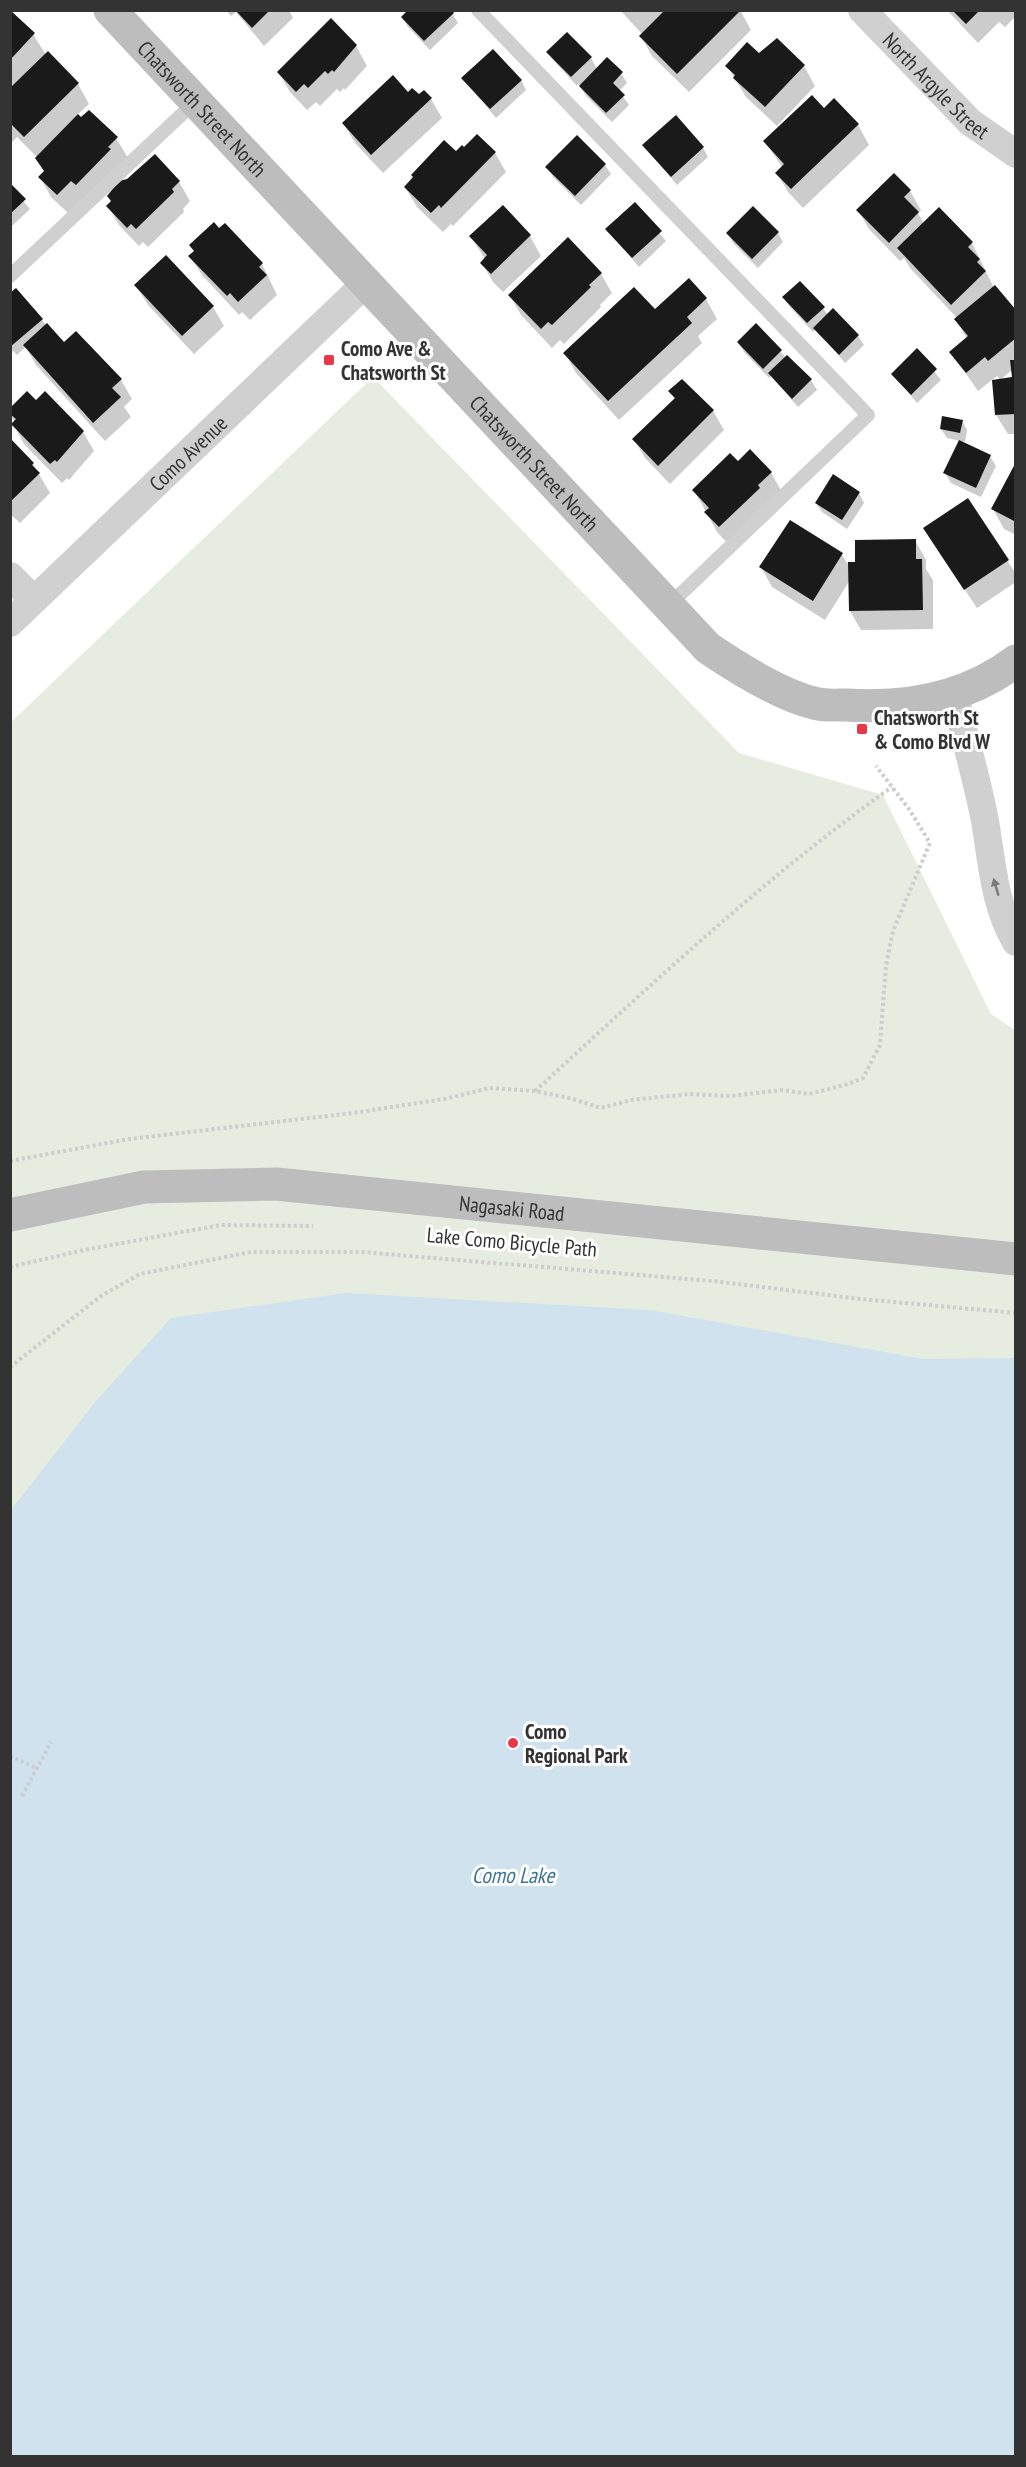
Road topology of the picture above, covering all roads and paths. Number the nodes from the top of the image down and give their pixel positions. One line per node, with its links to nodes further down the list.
1 (110, 10): 4 (street, Chatsworth Street North)
2 (478, 10): 10 (lane)
3 (862, 10): 5 (street, North Argyle Street)
4 (196, 101): 6 (lane); 7 (street, Chatsworth Street North)
5 (1016, 154)
6 (13, 268)
7 (366, 283): 9 (street, Como Avenue); 10 (street, Chatsworth Street North)
8 (10, 576): 9 (street)
9 (34, 600): 11 (street, Como Avenue)
10 (668, 607): 13 (street, Chatsworth Street North)
11 (10, 623)
12 (1016, 661): 13 (street, Chatsworth Street North)
13 (955, 694): 16 (street, one-way to 13)
14 (876, 765): 15 (path)
15 (892, 787): 17 (path); 17 (path)
16 (1016, 942)
17 (535, 1091): 18 (path)
18 (10, 1161)
19 (10, 1215): 21 (street, Nagasaki Road)
20 (320, 1226): 22 (path)
21 (1016, 1259)
22 (10, 1267)
23 (1016, 1313): 24 (path)
24 (10, 1367)
25 (51, 1742): 27 (path)
26 (10, 1756): 27 (path)
27 (36, 1768): 28 (path)
28 (22, 1796)

